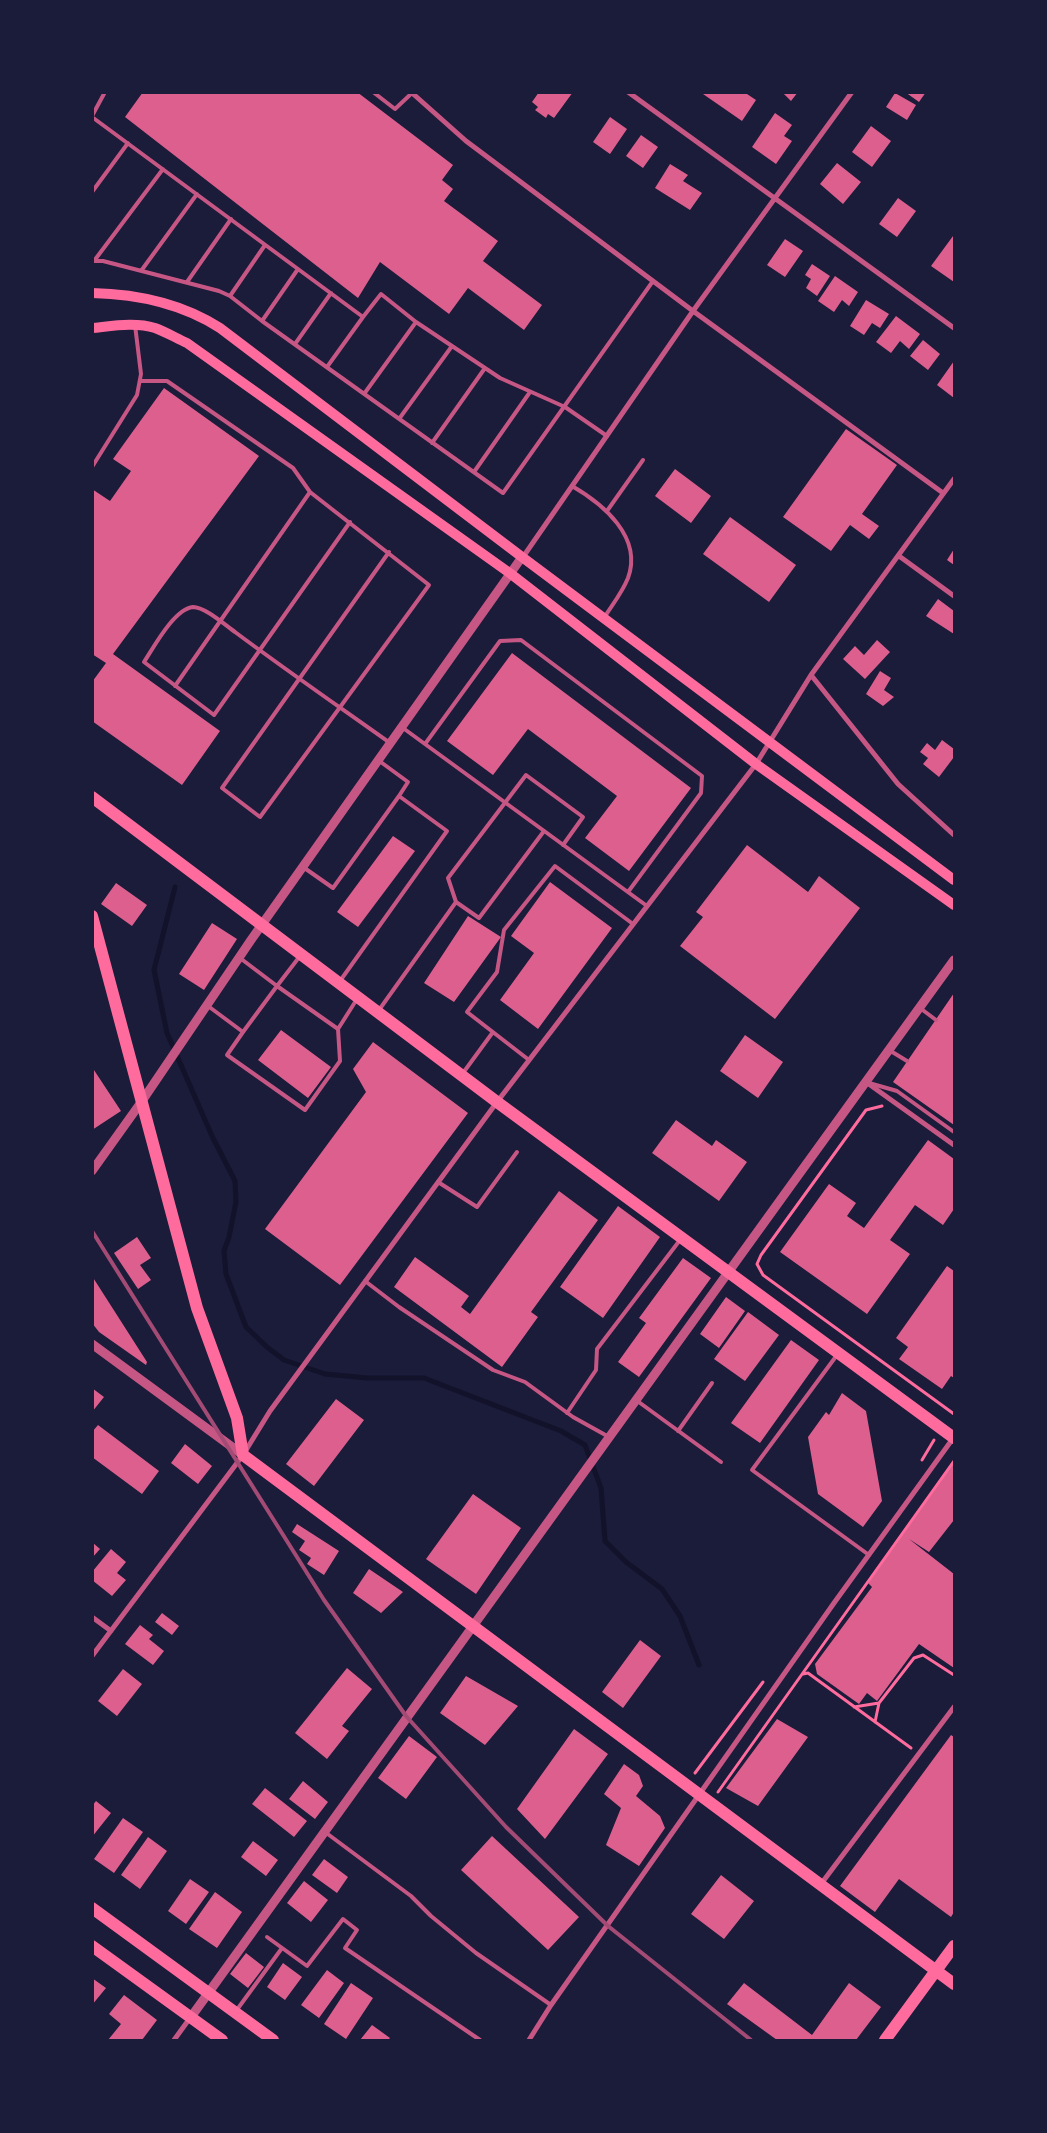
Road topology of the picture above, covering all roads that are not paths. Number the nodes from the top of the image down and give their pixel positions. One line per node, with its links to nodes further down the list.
1 (105, 92): 6 (lane)
2 (373, 92): 5 (lane)
3 (628, 92): 11 (street)
4 (852, 92): 11 (street)
5 (412, 93): 17 (street)
6 (92, 116): 7 (lane)
7 (128, 143): 8 (lane); 9 (lane)
8 (163, 169): 10 (lane); 14 (lane)
9 (92, 192)
10 (197, 194): 12 (lane); 16 (lane)
11 (775, 200): 22 (street); 28 (street)
12 (231, 219): 13 (lane); 18 (lane)
13 (265, 245): 15 (lane); 21 (lane)
14 (93, 261): 16 (lane)
15 (298, 269): 20 (lane); 24 (lane)
16 (141, 271): 18 (lane)
17 (653, 281): 22 (street); 36 (lane)
18 (187, 282): 21 (lane)
19 (92, 293): 51 (main road)
20 (331, 294): 23 (lane); 29 (lane)
21 (230, 296): 24 (lane)
22 (693, 311): 38 (street); 46 (street)
23 (363, 317): 25 (lane); 31 (lane)
24 (262, 321): 29 (lane)
25 (416, 322): 30 (lane); 35 (lane)
26 (135, 325): 27 (main road); 33 (lane); 52 (main road)
27 (92, 328)
28 (954, 328)
29 (295, 344): 31 (lane)
30 (452, 346): 32 (lane); 37 (lane)
31 (327, 367): 35 (lane)
32 (485, 368): 34 (lane); 39 (lane)
33 (141, 381): 41 (lane); 45 (lane)
34 (530, 392): 36 (lane); 42 (lane)
35 (364, 394): 37 (lane)
36 (565, 407): 38 (lane); 42 (lane)
37 (399, 419): 39 (lane)
38 (607, 436): 44 (street)
39 (432, 443): 42 (lane)
40 (643, 460): 47 (lane)
41 (92, 467)
42 (474, 472)
43 (954, 479): 46 (street)
44 (572, 486): 47 (lane); 51 (street)
45 (310, 492): 48 (lane); 55 (lane)
46 (944, 493): 50 (street)
47 (607, 511): 54 (lane)
48 (350, 522): 49 (lane); 56 (lane)
49 (389, 552): 58 (lane); 60 (lane)
50 (899, 556): 53 (street); 57 (street)
51 (522, 557): 52 (street); 54 (main road)
52 (511, 574): 61 (street); 66 (main road)
53 (954, 596)
54 (604, 618): 62 (main road)
55 (219, 621): 56 (lane); 59 (lane); 59 (lane)
56 (259, 650): 58 (lane); 59 (lane)
57 (811, 675): 62 (street); 71 (street)
58 (299, 678): 60 (lane); 60 (lane)
59 (176, 686)
60 (339, 707): 63 (lane)
61 (401, 726): 63 (street); 64 (lane)
62 (770, 742): 66 (street); 74 (main road)
63 (390, 743): 65 (street)
64 (425, 744): 69 (lane); 75 (lane)
65 (378, 760): 67 (lane); 73 (street)
66 (756, 764): 77 (main road); 78 (street)
67 (399, 796): 73 (lane); 85 (lane)
68 (92, 798): 80 (main road)
69 (505, 802): 70 (lane); 72 (lane); 76 (lane)
70 (544, 831): 72 (lane); 76 (lane)
71 (954, 835)
72 (563, 845): 75 (lane)
73 (302, 867): 80 (street)
74 (954, 880)
75 (628, 892): 78 (lane)
76 (456, 902): 90 (lane)
77 (954, 905)
78 (647, 906): 81 (street)
79 (92, 916): 100 (main road)
80 (262, 924): 82 (main road); 83 (street)
81 (633, 924): 94 (lane); 96 (street)
82 (302, 954): 85 (main road); 86 (lane)
83 (238, 958): 86 (lane); 88 (street)
84 (954, 962): 89 (street)
85 (339, 983): 87 (main road)
86 (277, 986): 92 (lane); 93 (lane)
87 (358, 997): 90 (main road); 92 (lane)
88 (206, 1005): 93 (lane); 100 (street)
89 (920, 1008): 91 (lane); 95 (street)
90 (378, 1012): 98 (main road)
91 (936, 1020)
92 (338, 1029): 93 (lane)
93 (243, 1032)
94 (493, 1032): 96 (lane); 98 (lane)
95 (889, 1050): 97 (lane); 99 (street)
96 (529, 1060): 101 (street)
97 (908, 1061)
98 (461, 1075): 101 (main road)
99 (866, 1082): 102 (lane); 103 (street); 108 (street)
100 (142, 1101): 105 (street); 118 (main road)
101 (497, 1102): 106 (street); 107 (main road)
102 (954, 1132)
103 (954, 1145)
104 (517, 1152): 106 (lane)
105 (92, 1171)
106 (438, 1182): 109 (street)
107 (682, 1236): 108 (main road); 114 (lane)
108 (730, 1272): 111 (main road); 113 (street)
109 (365, 1281): 114 (lane); 118 (street)
110 (92, 1344): 118 (street)
111 (839, 1352): 116 (main road); 120 (lane)
112 (712, 1383): 115 (lane)
113 (636, 1400): 115 (lane); 117 (street)
114 (567, 1413): 117 (lane)
115 (678, 1431): 119 (lane)
116 (954, 1437): 120 (street)
117 (609, 1438): 122 (street)
118 (242, 1455): 122 (main road); 123 (street)
119 (720, 1462)
120 (869, 1555): 126 (street)
121 (92, 1617): 123 (street)
122 (470, 1627): 126 (main road); 127 (street)
123 (111, 1631): 124 (street)
124 (92, 1656)
125 (954, 1707): 128 (street)
126 (700, 1795): 128 (main road); 137 (street)
127 (324, 1831): 136 (street); 137 (lane)
128 (821, 1884): 134 (main road)
129 (92, 1908): 136 (main road)
130 (267, 1937): 133 (lane)
131 (92, 1946): 139 (main road)
132 (954, 1946): 134 (main road)
133 (282, 1948): 138 (lane); 143 (lane)
134 (936, 1971): 135 (main road); 145 (main road)
135 (954, 1984)
136 (208, 1993): 138 (main road); 139 (street)
137 (552, 2005): 144 (street)
138 (235, 2012): 142 (main road)
139 (191, 2018): 140 (street); 141 (main road)
140 (174, 2040)
141 (222, 2040)
142 (273, 2040)
143 (480, 2040)
144 (529, 2040)
145 (884, 2040)

